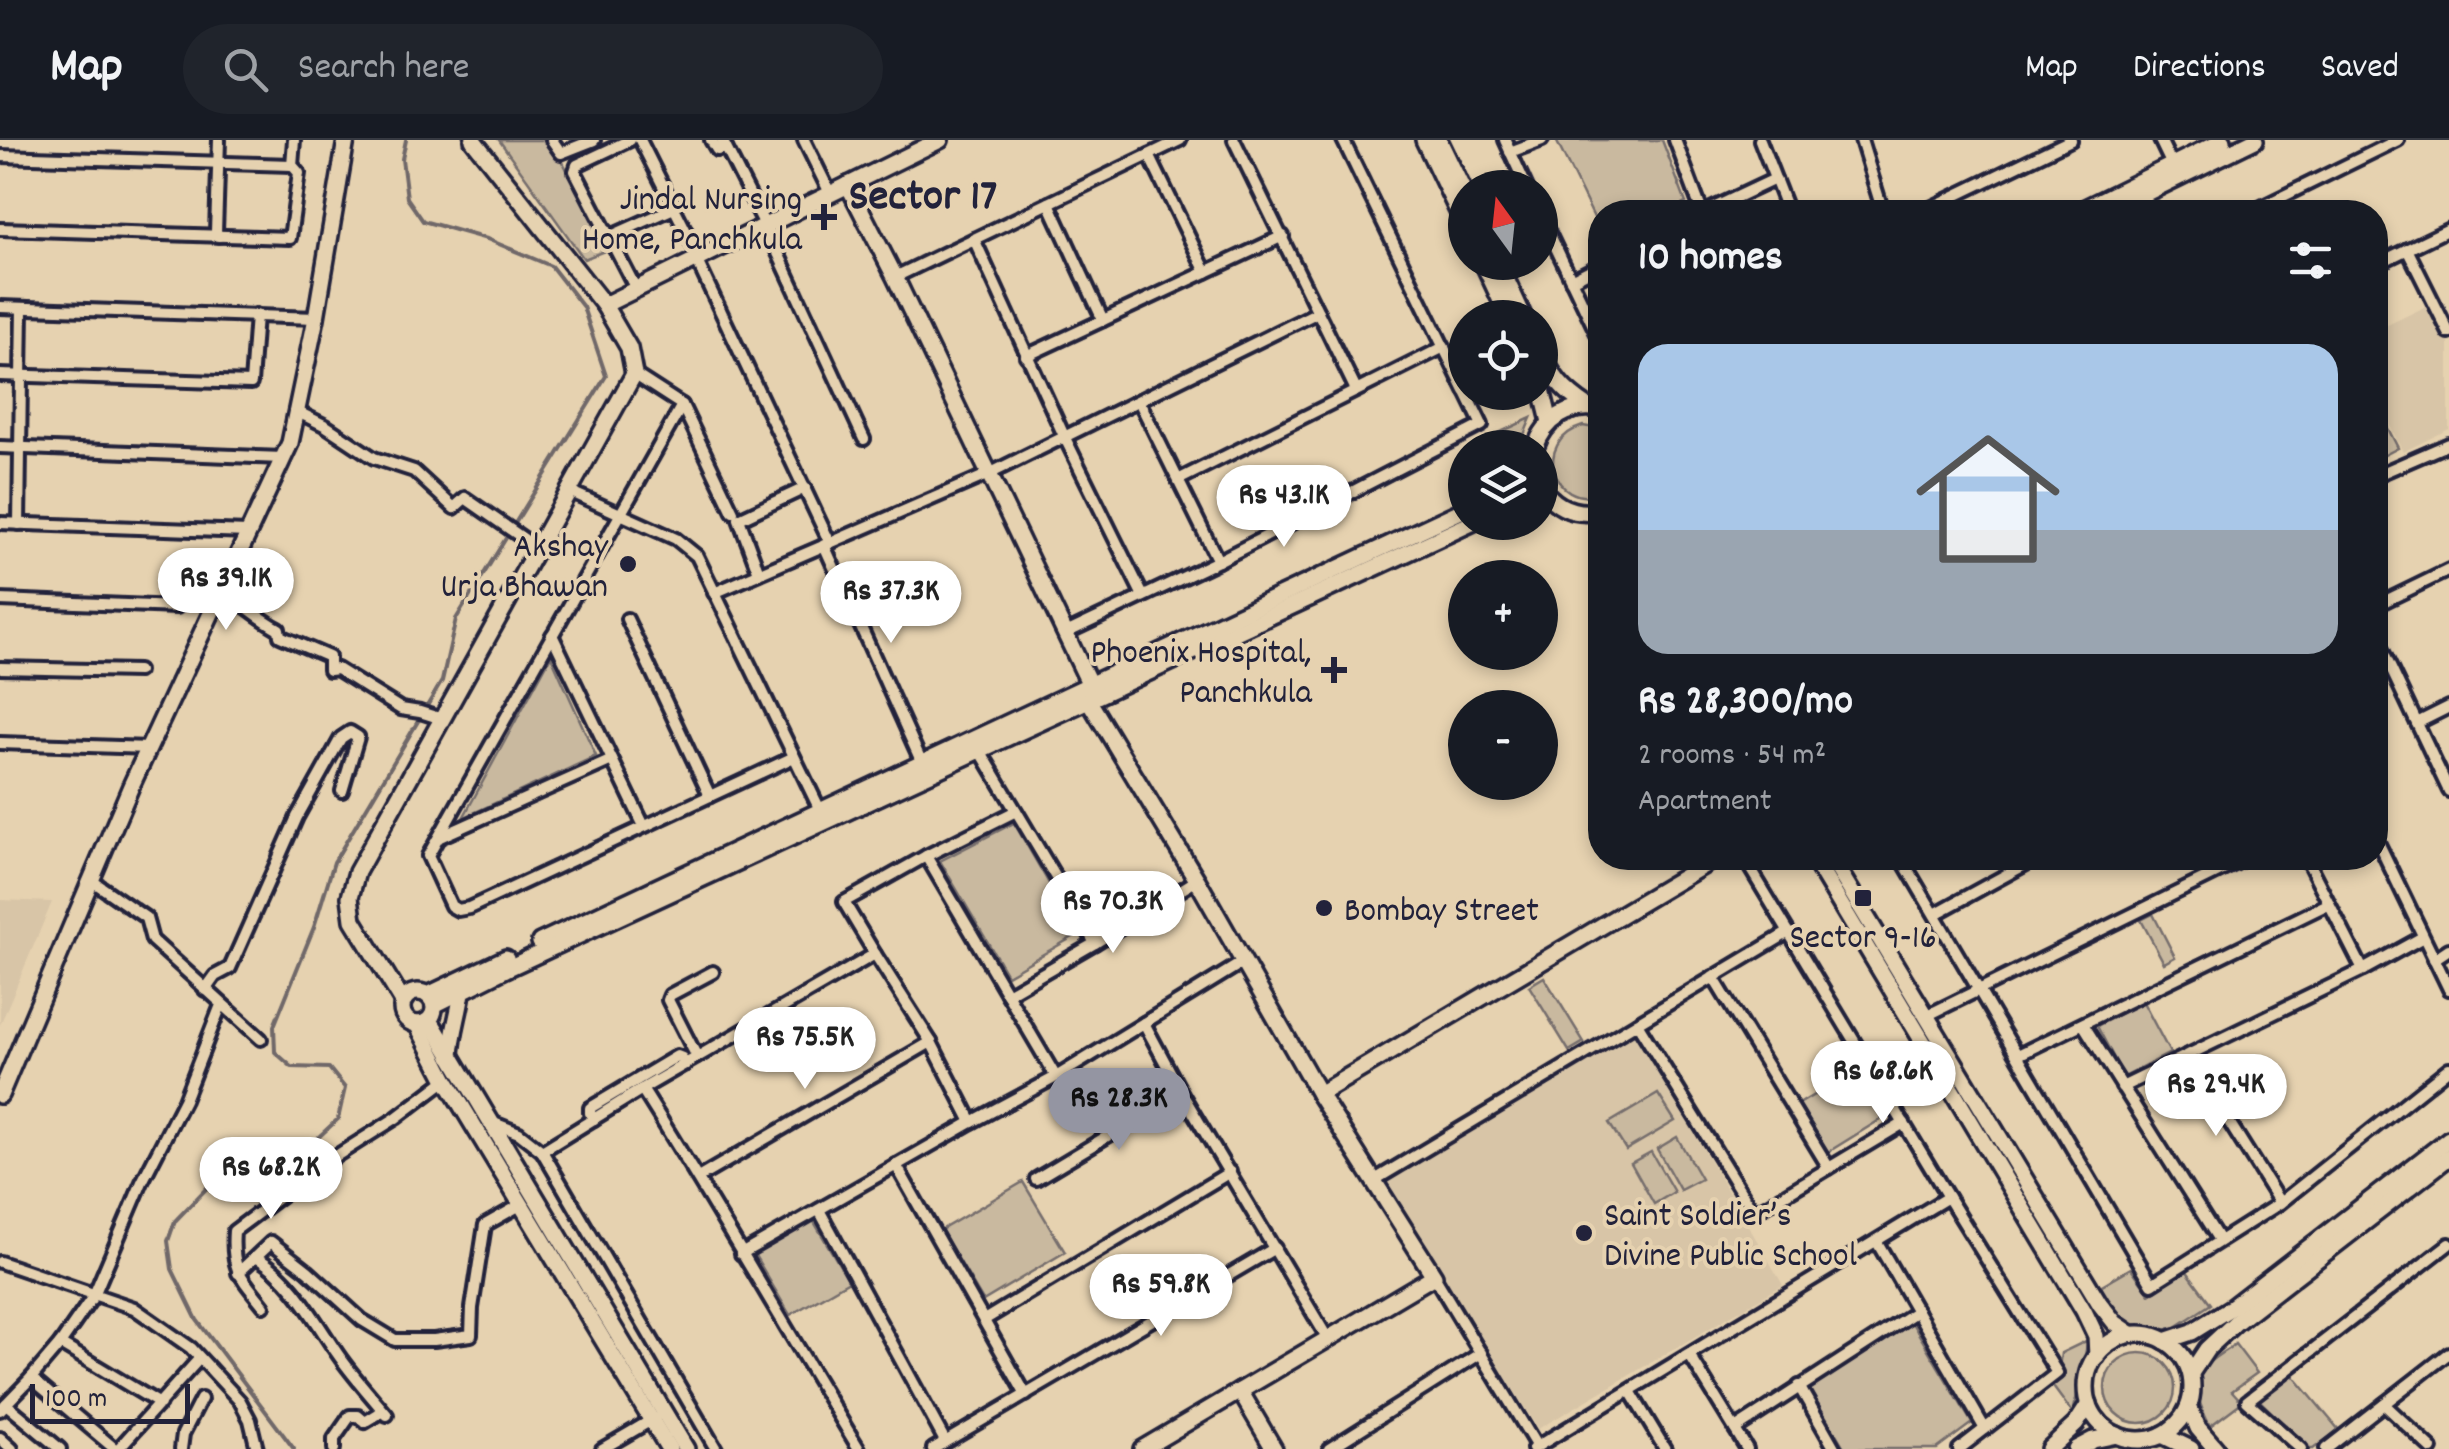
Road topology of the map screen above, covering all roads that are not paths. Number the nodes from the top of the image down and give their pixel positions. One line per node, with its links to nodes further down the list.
1 (219, 140): 32 (street)
2 (294, 140): 33 (street)
3 (346, 140): 73 (street)
4 (473, 140): 67 (street)
5 (552, 140): 6 (street)
6 (594, 140)
7 (630, 140): 55 (street)
8 (640, 140): 50 (street)
9 (711, 140): 27 (street)
10 (804, 140): 40 (street)
11 (940, 140): 28 (street)
12 (1180, 140): 30 (street)
13 (1234, 140): 56 (street)
14 (1343, 140): 76 (street)
15 (1424, 140): 39 (street)
16 (1439, 140): 35 (street)
17 (1505, 140): 29 (street)
18 (1542, 140): 29 (street)
19 (1676, 140): 41 (street)
20 (1760, 140): 37 (street)
21 (1861, 140): 44 (street)
22 (2070, 140): 45 (street)
23 (2160, 140): 34 (street)
24 (2223, 140): 34 (street)
25 (2255, 140): 47 (street)
26 (2398, 140): 48 (street)
27 (724, 144): 51 (street)
28 (920, 144): 38 (street)
29 (1510, 152): 36 (street)
30 (1148, 155): 49 (street); 63 (street)
31 (0, 156): 32 (street)
32 (217, 162): 33 (street); 54 (street)
33 (292, 165): 54 (street)
34 (2172, 165): 46 (street)
35 (1453, 170)
36 (1518, 170)
37 (1775, 179): 42 (street); 43 (street)
38 (848, 184): 40 (street); 64 (street)
39 (1448, 190)
40 (830, 194): 51 (street)
41 (1699, 200)
42 (1730, 200)
43 (1783, 200)
44 (1879, 200)
45 (1947, 200)
46 (2101, 200)
47 (2132, 200)
48 (2276, 200)
49 (1049, 203): 57 (street); 74 (street)
50 (674, 208): 55 (street); 60 (street)
51 (764, 225): 60 (street); 94 (street)
52 (2449, 228): 58 (street)
53 (0, 229): 54 (street)
54 (219, 236)
55 (611, 236): 66 (street)
56 (1283, 236): 63 (street); 70 (street)
57 (974, 239): 64 (street); 78 (street)
58 (2407, 249): 61 (street); 75 (street)
59 (1558, 252): 65 (street)
60 (697, 258): 66 (street); 102 (street)
61 (2388, 258)
62 (1588, 271): 65 (street)
63 (1206, 272): 74 (street)
64 (895, 277): 100 (street)
65 (1571, 280): 71 (street)
66 (636, 289): 67 (street)
67 (604, 305): 79 (street)
68 (0, 307): 69 (street)
69 (22, 308): 72 (street); 81 (street)
70 (1318, 312): 83 (street); 84 (street)
71 (1588, 315)
72 (256, 316): 73 (street); 81 (street)
73 (316, 318): 90 (street)
74 (1103, 320): 78 (street)
75 (2449, 333)
76 (1444, 347): 77 (street); 83 (street)
77 (1448, 355)
78 (1026, 356): 93 (street)
79 (634, 374): 85 (street); 103 (street)
80 (0, 375): 81 (street)
81 (21, 375): 97 (street)
82 (1558, 382): 86 (street)
83 (1356, 390): 101 (street)
84 (1139, 401): 93 (street); 101 (street)
85 (682, 405): 105 (street); 106 (street)
86 (1588, 405)
87 (1588, 408): 91 (street)
88 (1474, 410): 115 (street)
89 (1547, 410): 91 (street)
90 (296, 412): 98 (street); 114 (street)
91 (1550, 422): 92 (street)
92 (1544, 430)
93 (1065, 438): 100 (street); 120 (street)
94 (864, 439)
95 (2449, 444): 99 (street)
96 (0, 447): 97 (street)
97 (20, 448): 98 (street); 110 (street)
98 (283, 458): 111 (street)
99 (2388, 470)
100 (990, 474): 113 (street); 125 (street)
101 (1178, 480): 115 (street)
102 (805, 488): 113 (street); 117 (street)
103 (569, 491): 106 (street); 114 (street)
104 (1558, 506): 107 (street)
105 (733, 512)
106 (620, 514): 119 (street); 126 (street)
107 (1588, 514)
108 (1448, 517): 130 (street)
109 (0, 523): 110 (street)
110 (19, 524): 111 (street)
111 (248, 532): 118 (street)
112 (1448, 534): 130 (street)
113 (827, 544): 117 (street); 139 (street)
114 (537, 548): 132 (street)
115 (1218, 561): 120 (street)
116 (2449, 570): 122 (street)
117 (759, 574): 119 (street)
118 (222, 590): 132 (street); 136 (street)
119 (714, 594): 137 (street)
120 (1142, 596): 125 (street)
121 (0, 600): 123 (street)
122 (2388, 600)
123 (177, 607)
124 (627, 619): 143 (street)
125 (1066, 634): 130 (street)
126 (552, 635): 138 (street); 147 (street)
127 (2388, 662): 133 (street)
128 (0, 668): 129 (street)
129 (138, 671)
130 (1089, 693): 135 (street); 160 (street)
131 (2449, 707): 133 (street)
132 (442, 720): 178 (street)
133 (2417, 722): 140 (street)
134 (0, 743): 136 (street)
135 (976, 745): 139 (street); 144 (street); 145 (street)
136 (148, 748): 159 (street)
137 (794, 757): 143 (street); 145 (street)
138 (612, 760): 146 (street); 147 (street)
139 (922, 763): 145 (street)
140 (2446, 776): 142 (street)
141 (342, 791): 175 (street)
142 (2449, 791)
143 (710, 796): 146 (street)
144 (1016, 812): 148 (street); 165 (street)
145 (823, 816): 176 (street); 180 (street)
146 (644, 826): 147 (street)
147 (438, 838)
148 (926, 856): 167 (street); 177 (street)
149 (2388, 863): 164 (street)
150 (1696, 870): 201 (street)
151 (1751, 870): 163 (street)
152 (1820, 870): 239 (street)
153 (1838, 870): 181 (street)
154 (1908, 870): 162 (street)
155 (2015, 870): 158 (street)
156 (2222, 870): 173 (street)
157 (2312, 870): 161 (street)
158 (2011, 872): 162 (street)
159 (91, 880): 175 (street); 200 (street)
160 (1198, 880): 165 (street); 169 (street)
161 (2328, 904): 170 (street); 185 (street)
162 (1935, 914): 173 (street)
163 (1790, 932): 172 (street); 205 (street)
164 (2424, 937): 168 (street); 170 (street)
165 (1095, 944): 177 (street)
166 (2449, 949): 168 (street)
167 (875, 954): 182 (street); 187 (street)
168 (2434, 959): 174 (street)
169 (1243, 962): 183 (street); 201 (street)
170 (2363, 970): 190 (street)
171 (713, 972): 191 (street)
172 (1714, 977): 184 (street); 210 (street)
173 (1979, 989): 181 (street); 189 (street)
174 (2449, 989)
175 (205, 990): 179 (street)
176 (462, 992): 180 (street); 192 (street)
177 (1007, 994): 195 (street)
178 (403, 1002): 180 (street); 180 (street)
179 (221, 1004): 186 (street); 228 (street)
180 (427, 1011): 192 (street); 196 (street)
181 (1926, 1016): 232 (street)
182 (764, 1018): 188 (street); 191 (street)
183 (1144, 1023): 195 (street); 199 (street)
184 (1637, 1023): 210 (street); 214 (street)
185 (2083, 1024): 189 (street); 197 (street)
186 (261, 1039)
187 (931, 1042): 204 (street); 212 (street)
188 (780, 1046)
189 (2018, 1055): 219 (street)
190 (2187, 1055): 197 (street); 216 (street)
191 (697, 1057): 193 (street)
192 (452, 1058): 203 (street)
193 (686, 1064): 198 (street); 202 (street)
194 (2449, 1068): 216 (street)
195 (1056, 1078): 204 (street)
196 (446, 1080): 217 (street); 226 (street)
197 (2122, 1087): 219 (street)
198 (642, 1089): 202 (street); 212 (street)
199 (1181, 1092): 211 (street); 213 (street)
200 (0, 1094)
201 (1319, 1094): 214 (street)
202 (594, 1119): 207 (street)
203 (489, 1122): 207 (street); 253 (street)
204 (972, 1122): 209 (street)
205 (1904, 1123): 210 (street); 215 (street)
206 (2449, 1140): 234 (street)
207 (542, 1151): 270 (street)
208 (2449, 1157): 241 (street)
209 (896, 1165): 218 (street); 231 (street)
210 (1829, 1168)
211 (1230, 1172): 222 (street); 231 (street)
212 (698, 1178): 223 (street)
213 (1036, 1179)
214 (1373, 1180): 227 (street)
215 (1948, 1197): 220 (street); 255 (street)
216 (2280, 1202): 219 (street)
217 (522, 1204): 224 (street); 253 (street)
218 (818, 1210): 223 (street); 259 (street)
219 (2219, 1240)
220 (1877, 1242): 230 (street); 238 (street)
221 (2449, 1244): 284 (street)
222 (1275, 1248): 233 (street); 246 (street)
223 (741, 1254): 271 (street)
224 (256, 1257): 226 (street); 266 (street)
225 (0, 1262): 228 (street)
226 (238, 1273): 229 (street)
227 (1434, 1276): 233 (street); 236 (street)
228 (94, 1296): 235 (street); 240 (street)
229 (264, 1306)
230 (1917, 1312): 243 (street); 255 (street)
231 (984, 1320): 246 (street)
232 (2131, 1334): 234 (street); 239 (street)
233 (1328, 1339): 244 (street)
234 (2165, 1340): 241 (street)
235 (60, 1344): 242 (street); 248 (street)
236 (1481, 1353): 260 (street); 275 (street)
237 (2449, 1353): 250 (street)
238 (1690, 1356): 245 (street); 254 (street)
239 (2096, 1356): 249 (street)
240 (200, 1359): 248 (street); 265 (street)
241 (2191, 1373): 251 (street)
242 (31, 1378): 252 (street); 263 (street)
243 (1799, 1386): 254 (street); 278 (street)
244 (1240, 1391): 273 (street); 274 (street)
245 (1630, 1391): 260 (street); 276 (street)
246 (1026, 1395): 259 (street)
247 (201, 1399): 264 (street)
248 (160, 1404): 263 (street)
249 (2089, 1404): 256 (street); 280 (street)
250 (2384, 1404): 285 (street); 286 (street)
251 (2189, 1406): 257 (street); 283 (street)
252 (3, 1407): 262 (street)
253 (658, 1416): 267 (street); 268 (street); 269 (street)
254 (1735, 1429): 277 (street)
255 (1985, 1429): 279 (street)
256 (2117, 1435): 257 (street); 281 (street)
257 (2162, 1435): 282 (street)
258 (0, 1438): 261 (street)
259 (945, 1441): 272 (street)
260 (1535, 1448)
261 (12, 1449)
262 (60, 1449)
263 (117, 1449)
264 (181, 1449)
265 (256, 1449)
266 (334, 1449)
267 (602, 1449)
268 (668, 1449)
269 (686, 1449)
270 (716, 1449)
271 (858, 1449)
272 (932, 1449)
273 (1142, 1449)
274 (1274, 1449)
275 (1330, 1449)
276 (1664, 1449)
277 (1746, 1449)
278 (1835, 1449)
279 (1959, 1449)
280 (2049, 1449)
281 (2076, 1449)
282 (2191, 1449)
283 (2216, 1449)
284 (2301, 1449)
285 (2326, 1449)
286 (2432, 1449)

